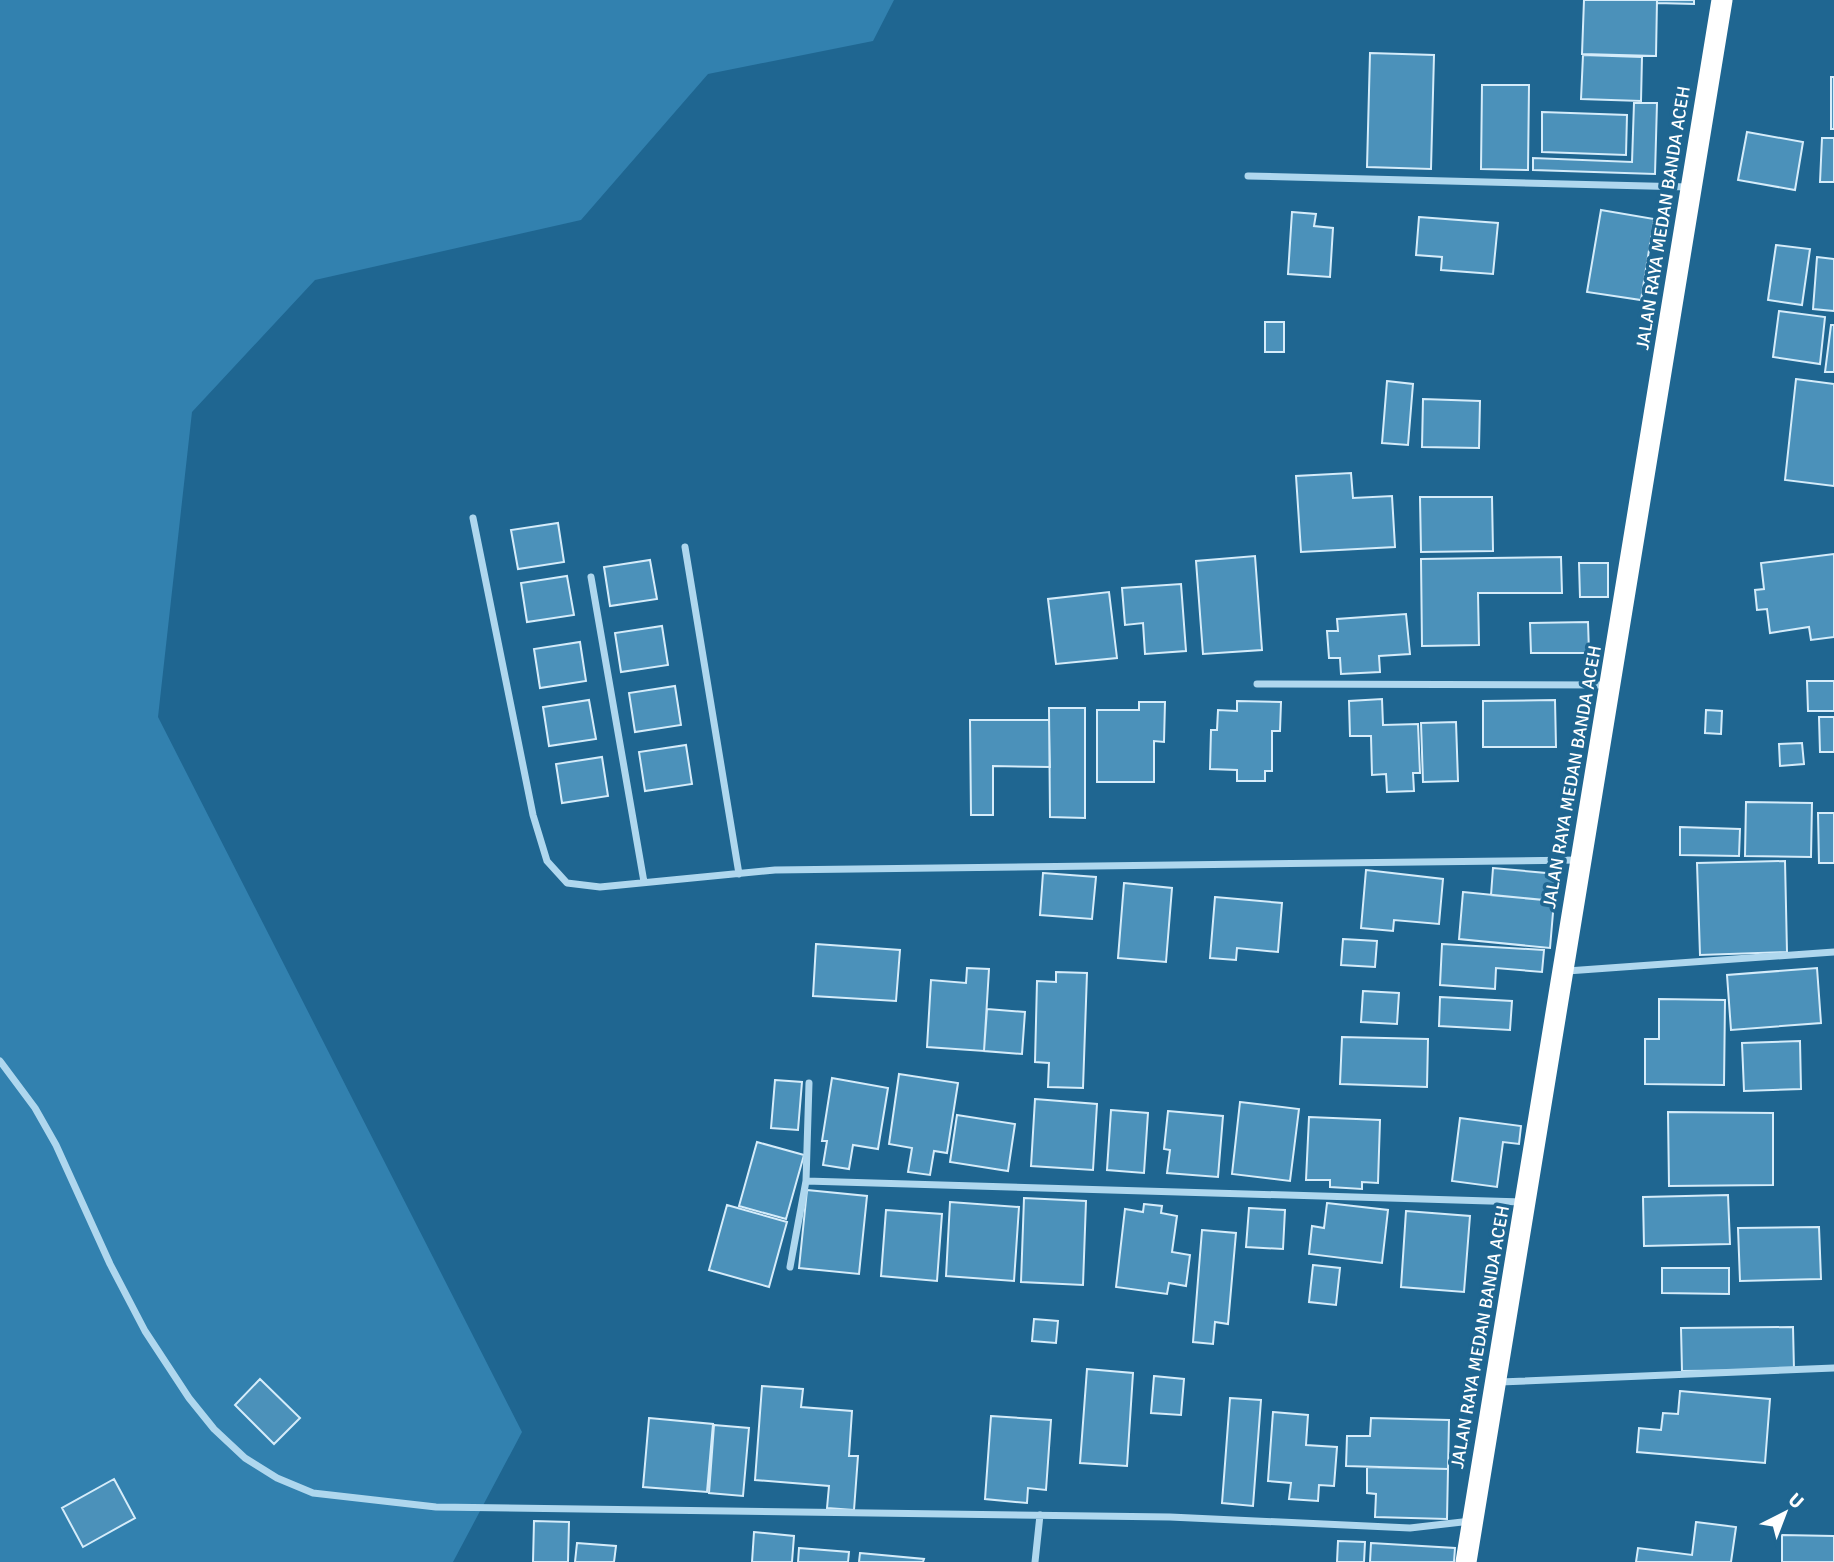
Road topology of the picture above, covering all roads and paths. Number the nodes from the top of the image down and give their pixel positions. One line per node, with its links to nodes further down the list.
1 (1722, 0): 3 (highway, JALAN RAYA MEDAN BANDA ACEH)
2 (1248, 176): 3 (street)
3 (1692, 187): 8 (highway, JALAN RAYA MEDAN BANDA ACEH)
4 (473, 518): 11 (street)
5 (685, 547): 10 (street)
6 (591, 577): 11 (street)
7 (1257, 684): 8 (street)
8 (1611, 685): 9 (highway, JALAN RAYA MEDAN BANDA ACEH)
9 (1581, 860): 10 (street); 13 (highway, JALAN RAYA MEDAN BANDA ACEH)
10 (739, 874): 11 (street)
11 (644, 882)
12 (1834, 952): 13 (street)
13 (1563, 972): 17 (highway, JALAN RAYA MEDAN BANDA ACEH)
14 (0, 1061): 21 (street)
15 (809, 1083): 16 (street)
16 (806, 1181): 17 (street); 18 (street)
17 (1527, 1202): 20 (highway, JALAN RAYA MEDAN BANDA ACEH)
18 (790, 1267)
19 (1834, 1368): 20 (street)
20 (1496, 1382): 22 (highway, JALAN RAYA MEDAN BANDA ACEH)
21 (1040, 1515): 22 (street); 23 (street)
22 (1472, 1521): 24 (highway, JALAN RAYA MEDAN BANDA ACEH)
23 (1035, 1562)
24 (1466, 1562)

